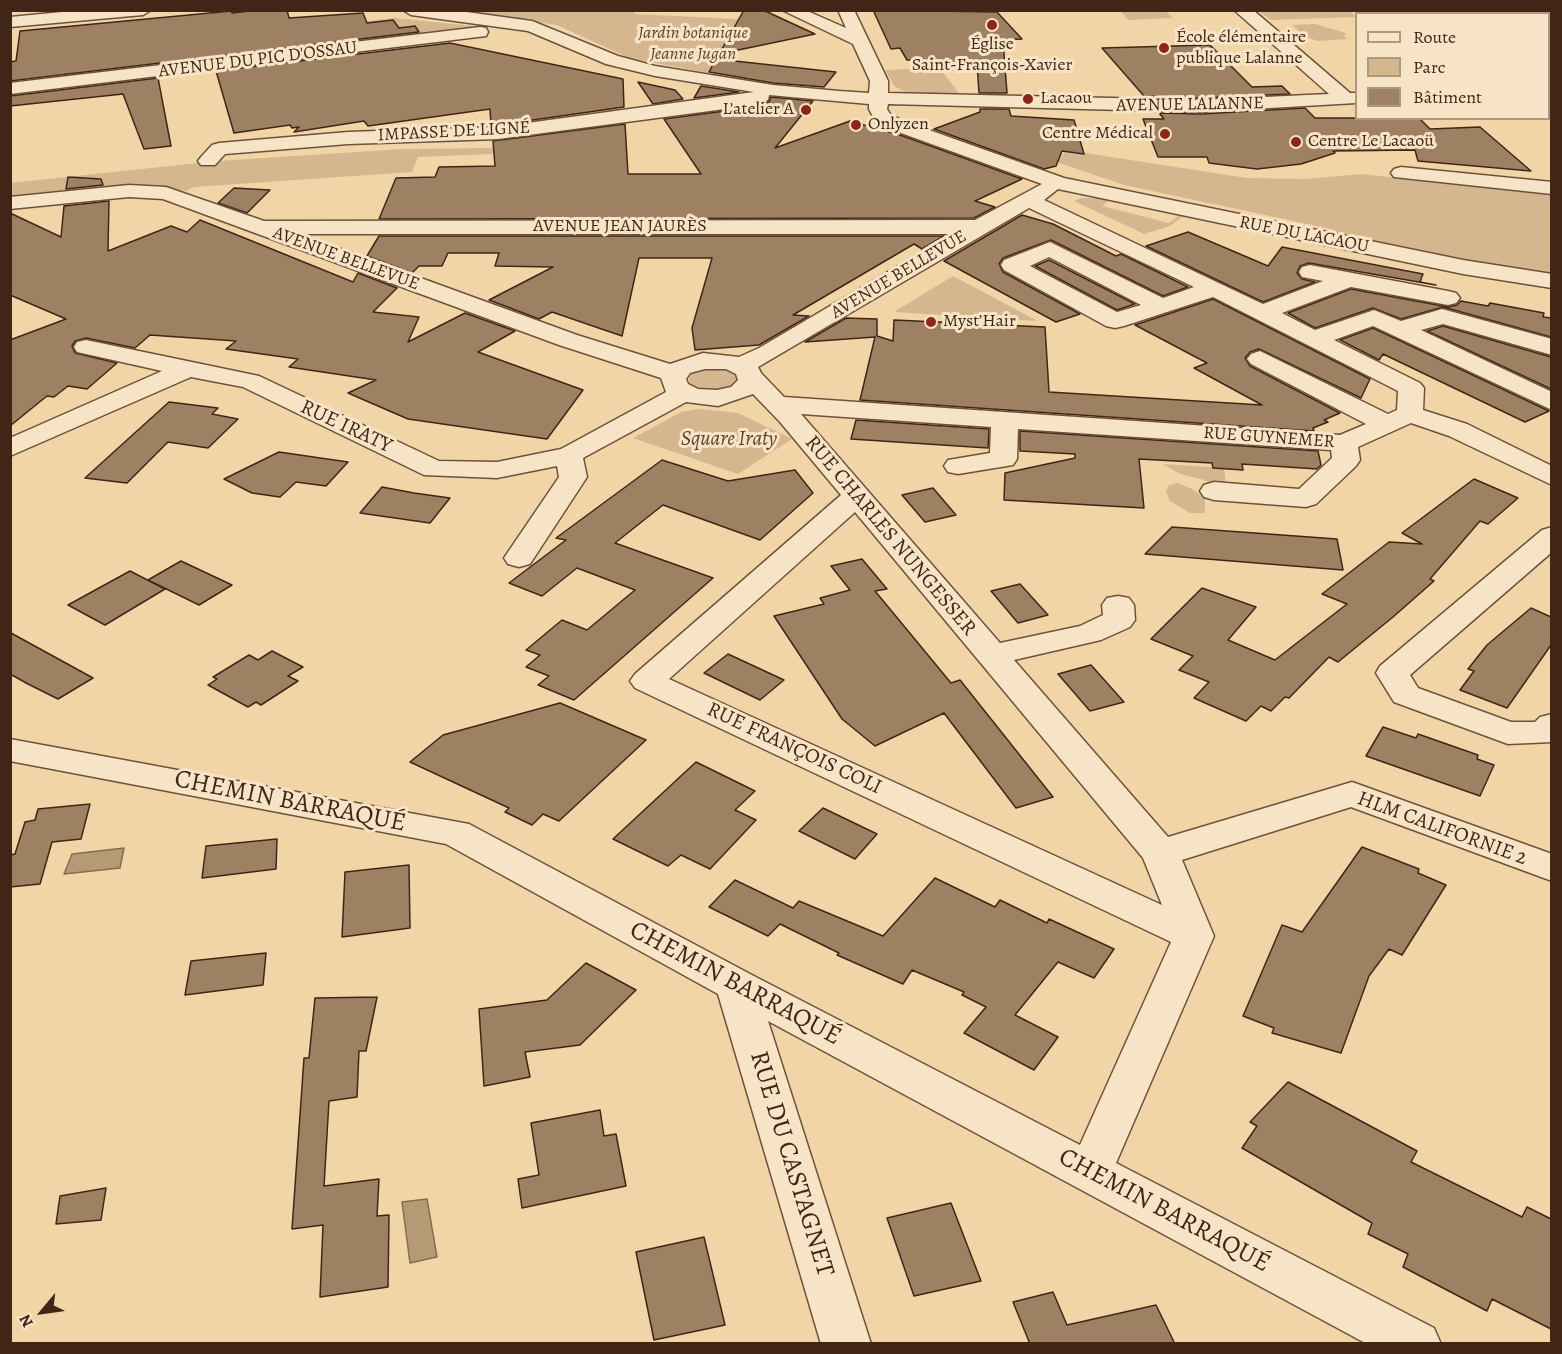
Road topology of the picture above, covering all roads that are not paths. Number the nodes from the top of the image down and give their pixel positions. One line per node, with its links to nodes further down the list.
1 (142, 10): 6 (street)
2 (411, 10): 8 (street, AVENUE LALANNE)
3 (790, 10): 7 (street)
4 (1242, 10): 12 (street)
5 (848, 14): 7 (street); 9 (street)
6 (10, 22)
7 (817, 22): 9 (street)
8 (504, 23): 10 (street, AVENUE DU PIC D'OSSAU); 11 (street, AVENUE LALANNE)
9 (859, 40): 13 (street)
10 (10, 89)
11 (773, 90): 13 (street, AVENUE LALANNE); 14 (street, IMPASSE DE LIGNÉ)
12 (1351, 98): 13 (street, AVENUE LALANNE)
13 (878, 99): 16 (street, RUE DU LACAOU)
14 (208, 161)
15 (1401, 173): 17 (street)
16 (1059, 183): 18 (street, AVENUE BELLEVUE); 24 (street, RUE DU LACAOU)
17 (1551, 188)
18 (1028, 200): 20 (street, AVENUE BELLEVUE); 25 (street)
19 (10, 203): 21 (street, AVENUE BELLEVUE)
20 (979, 227): 21 (street, AVENUE JEAN JAURÈS); 35 (street, AVENUE BELLEVUE)
21 (261, 228): 36 (street, AVENUE BELLEVUE)
22 (1310, 272): 23 (street)
23 (1349, 280): 26 (street); 28 (street)
24 (1551, 281)
25 (1213, 289): 27 (street); 28 (street)
26 (1448, 298)
27 (1161, 306): 27 (street)
28 (1260, 313): 30 (street)
29 (1399, 329): 30 (street); 32 (street); 38 (street)
30 (1313, 339): 40 (street)
31 (86, 347): 34 (street, RUE IRATY)
32 (1551, 348)
33 (1260, 359): 40 (street)
34 (189, 369): 43 (street); 44 (street, RUE IRATY)
35 (745, 372): 36 (street, RUE IRATY); 37 (street, AVENUE BELLEVUE); 39 (street, RUE CHARLES NUNGESSER)
36 (679, 383): 37 (street, AVENUE BELLEVUE); 44 (street, RUE IRATY)
37 (722, 397): 39 (street, RUE CHARLES NUNGESSER)
38 (1551, 402)
39 (783, 410): 41 (street, RUE GUYNEMER); 48 (street, RUE CHARLES NUNGESSER)
40 (1398, 419): 42 (street, RUE GUYNEMER); 46 (street)
41 (1005, 420): 42 (street, RUE GUYNEMER); 45 (street)
42 (1344, 443): 47 (street)
43 (10, 448)
44 (569, 455): 50 (street)
45 (958, 466)
46 (1551, 477)
47 (1214, 491)
48 (856, 496): 52 (street, RUE CHARLES NUNGESSER); 57 (street, RUE FRANÇOIS COLI)
49 (1551, 536): 53 (street)
50 (519, 558)
51 (1118, 605): 52 (street, RUE CHARLES NUNGESSER)
52 (992, 656): 55 (street, RUE CHARLES NUNGESSER)
53 (1551, 725)
54 (10, 750): 58 (street, CHEMIN BARRAQUÉ)
55 (1160, 853): 56 (street, HLM CALIFORNIE 2); 57 (street, RUE CHARLES NUNGESSER)
56 (1551, 868)
57 (1194, 936): 59 (street)
58 (736, 985): 59 (street, CHEMIN BARRAQUÉ); 60 (street, RUE DU CASTAGNET)
59 (1090, 1172): 61 (street, CHEMIN BARRAQUÉ)
60 (846, 1344)
61 (1416, 1344)

